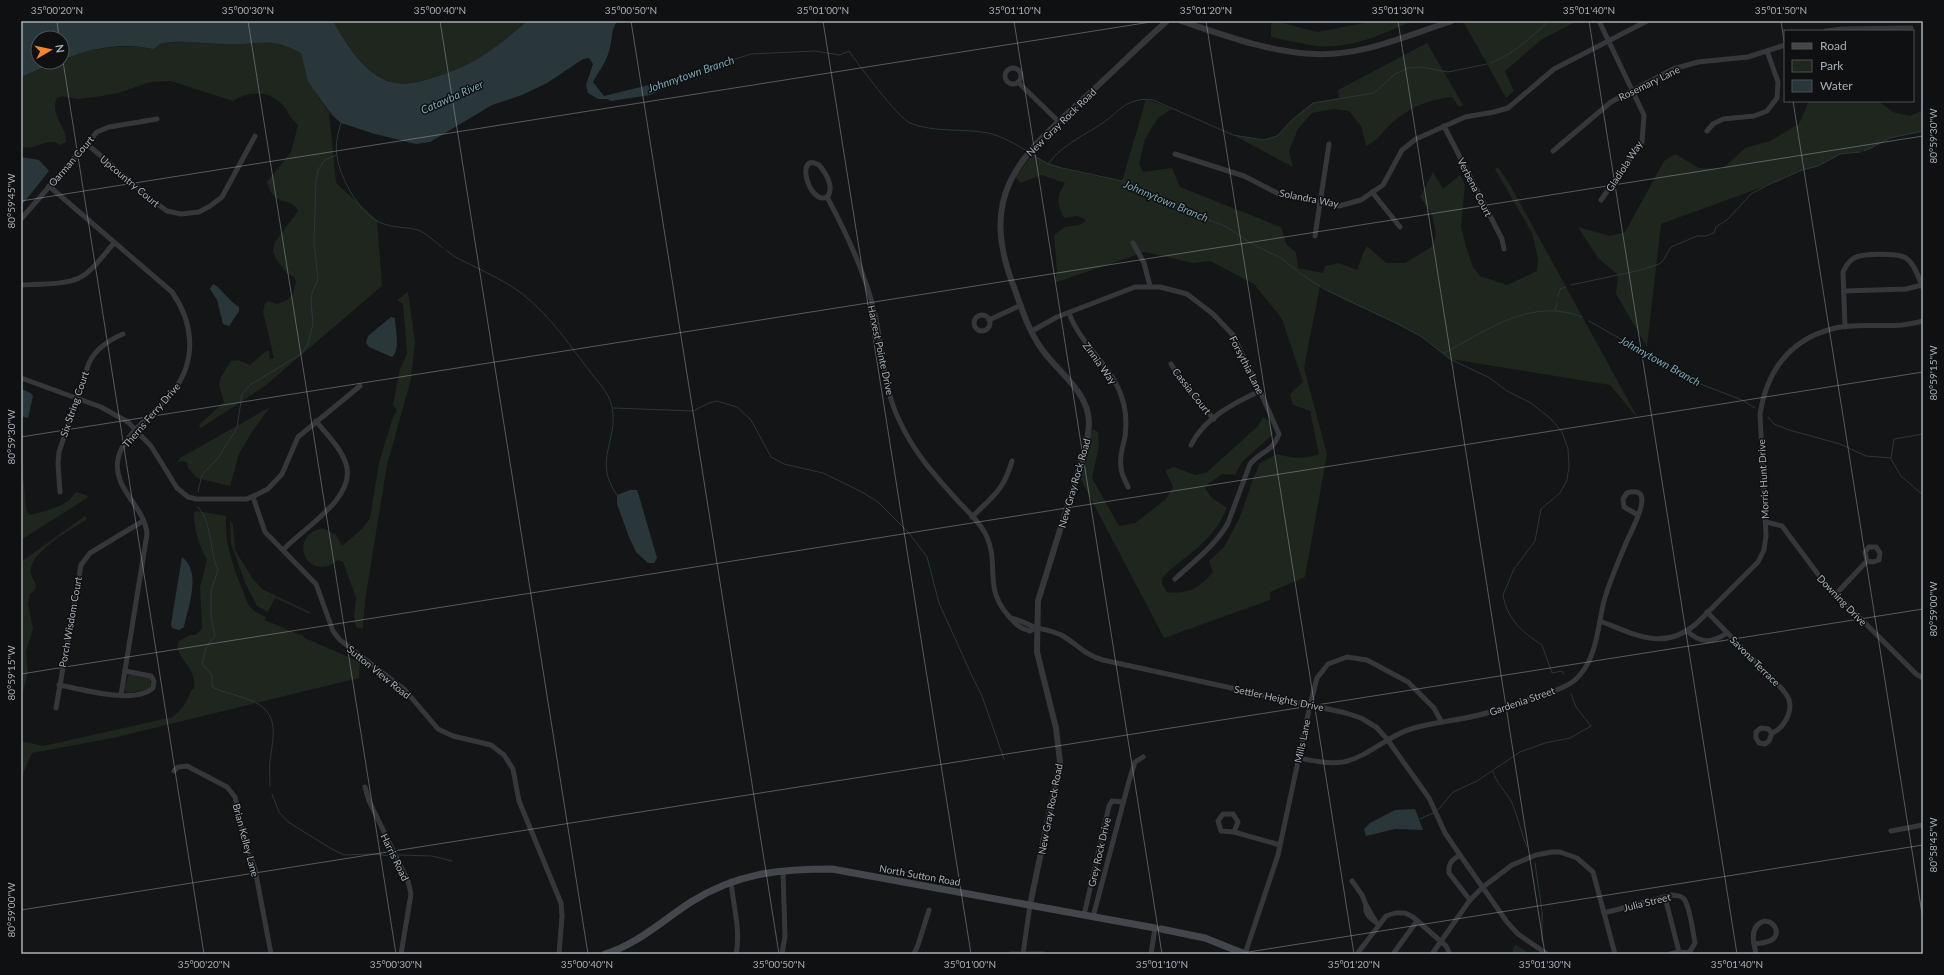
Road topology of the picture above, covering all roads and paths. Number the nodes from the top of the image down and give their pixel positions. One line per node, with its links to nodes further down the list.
1 (1167, 21): 15 (street, New Gray Rock Road)
2 (1181, 21): 3 (street)
3 (1452, 21)
4 (1599, 21): 9 (street, Gladiola Way)
5 (1647, 21): 9 (street, Solandra Way)
6 (1911, 21): 8 (street)
7 (1831, 30): 8 (street)
8 (1911, 30)
9 (1608, 41): 13 (street, Gladiola Way); 16 (street, Solandra Way)
10 (1784, 44): 11 (street, Rosemary Lane)
11 (1767, 51): 13 (street, Rosemary Lane); 17 (street)
12 (1018, 82): 15 (street)
13 (1633, 90): 21 (street, Rosemary Lane); 26 (street, Gladiola Way)
14 (157, 119): 19 (street, Oarman Court)
15 (1059, 122): 38 (street, New Gray Rock Road)
16 (1444, 126): 24 (street, Solandra Way); 33 (street, Verbena Court)
17 (1707, 131)
18 (255, 136): 19 (street, Upcountry Court)
19 (87, 144): 23 (street, Oarman Court)
20 (1329, 144): 27 (street)
21 (1553, 151)
22 (1175, 154): 27 (street, Solandra Way)
23 (49, 186): 28 (street, Oarman Court); 31 (street, Therns Ferry Drive)
24 (1372, 192): 27 (street, Solandra Way); 29 (street)
25 (827, 196): 25 (street, Harvest Pointe Drive); 59 (street, Harvest Pointe Drive)
26 (1601, 200)
27 (1320, 202): 30 (street)
28 (21, 219)
29 (1400, 227)
30 (1316, 236)
31 (114, 243): 34 (street); 52 (street, Therns Ferry Drive)
32 (1133, 243): 35 (street)
33 (1504, 249)
34 (21, 285)
35 (1150, 286): 39 (street, Forsythia Lane); 48 (street, Forsythia Lane)
36 (1922, 286): 37 (street); 37 (street)
37 (1844, 291): 42 (street)
38 (1021, 305): 40 (street); 43 (street, New Gray Rock Road)
39 (1069, 313): 43 (street, Forsythia Lane); 55 (street, Zinnia Way)
40 (989, 320)
41 (1923, 321): 42 (street, Morris Hunt Drive)
42 (1845, 327): 61 (street, Morris Hunt Drive)
43 (1032, 331): 69 (street, New Gray Rock Road)
44 (123, 334): 49 (street, Six String Court)
45 (1171, 364): 50 (street, Cassia Court)
46 (21, 378): 49 (street)
47 (360, 386): 51 (street)
48 (1260, 390): 50 (street); 64 (street, Forsythia Lane)
49 (76, 397): 52 (street); 56 (street, Six String Court)
50 (1214, 419): 53 (street)
51 (316, 421): 57 (street); 62 (street)
52 (136, 429): 57 (street); 60 (street, Therns Ferry Drive)
53 (1191, 445)
54 (1012, 462): 59 (street)
55 (1128, 486)
56 (60, 492)
57 (253, 497): 62 (street, Sutton View Road)
58 (1638, 515): 58 (street, Gardenia Street); 68 (street, Gardenia Street)
59 (972, 517): 67 (street, Harvest Pointe Drive)
60 (143, 521): 72 (street, Therns Ferry Drive); 74 (street, Porch Wisdom Court)
61 (1766, 522): 65 (street, Downing Drive); 66 (street, Morris Hunt Drive)
62 (283, 550): 110 (street, Sutton View Road)
63 (1868, 561): 65 (street)
64 (1175, 579)
65 (1836, 594): 73 (street, Downing Drive)
66 (1707, 612): 70 (street, Morris Hunt Drive); 71 (street, Savona Terrace)
67 (1010, 618): 69 (street, Settler Heights Drive)
68 (1600, 621): 70 (street, Morris Hunt Drive); 78 (street, Gardenia Street)
69 (1036, 628): 76 (street, Settler Heights Drive); 97 (street, New Gray Rock Road)
70 (1687, 631): 71 (street)
71 (1727, 633): 79 (street, Savona Terrace)
72 (125, 671): 75 (street, Therns Ferry Drive); 75 (street)
73 (1923, 678)
74 (59, 685): 75 (street); 77 (street, Porch Wisdom Court)
75 (121, 695)
76 (1310, 705): 78 (street, Mills Lane); 80 (street, Settler Heights Drive); 82 (street, Mills Lane)
77 (56, 708)
78 (1441, 721): 80 (street, Gardenia Street)
79 (1772, 732)
80 (1387, 739): 82 (street, Gardenia Street); 90 (street, Settler Heights Drive)
81 (1143, 756): 85 (street, Grey Rock Drive)
82 (1299, 758): 89 (street, Mills Lane)
83 (174, 771): 108 (street, Brian Kelley Lane)
84 (365, 787): 109 (street, Harris Road)
85 (1123, 802): 100 (street, Grey Rock Drive); 101 (street, Grey Rock Drive)
86 (1923, 825): 88 (street)
87 (1234, 832): 87 (street); 89 (street)
88 (1891, 832)
89 (1280, 845): 119 (street, Mills Lane)
90 (1460, 855): 94 (street, Settler Heights Drive); 96 (street)
91 (783, 870): 92 (main road, North Sutton Road); 97 (main road, North Sutton Road); 113 (street)
92 (731, 881): 111 (main road, North Sutton Road); 112 (street)
93 (1352, 881): 103 (street)
94 (1483, 887): 96 (street); 99 (street); 124 (street)
95 (1665, 897): 99 (street, Julia Street); 107 (street); 127 (street, Julia Street)
96 (1470, 900): 105 (street)
97 (1030, 905): 100 (main road, North Sutton Road); 116 (street)
98 (929, 910): 114 (street)
99 (1604, 913): 125 (street)
100 (1084, 915): 101 (main road, North Sutton Road)
101 (1093, 917): 104 (main road, North Sutton Road)
102 (1417, 921): 103 (street); 105 (street); 121 (street)
103 (1378, 924): 120 (street)
104 (1158, 929): 118 (street); 119 (main road, North Sutton Road)
105 (1441, 941): 122 (street); 123 (street)
106 (1754, 944): 106 (street); 128 (street)
107 (1679, 952): 126 (street, Julia Street); 127 (street, Julia Street)
108 (271, 954)
109 (402, 954)
110 (559, 954)
111 (605, 954)
112 (736, 954)
113 (782, 954)
114 (914, 954)
115 (1011, 954): 116 (street)
116 (1023, 954): 117 (street)
117 (1044, 954)
118 (1151, 954)
119 (1245, 954)
120 (1358, 954)
121 (1393, 954)
122 (1432, 954)
123 (1450, 954)
124 (1547, 954)
125 (1615, 954)
126 (1670, 954)
127 (1689, 954)
128 (1756, 954)

